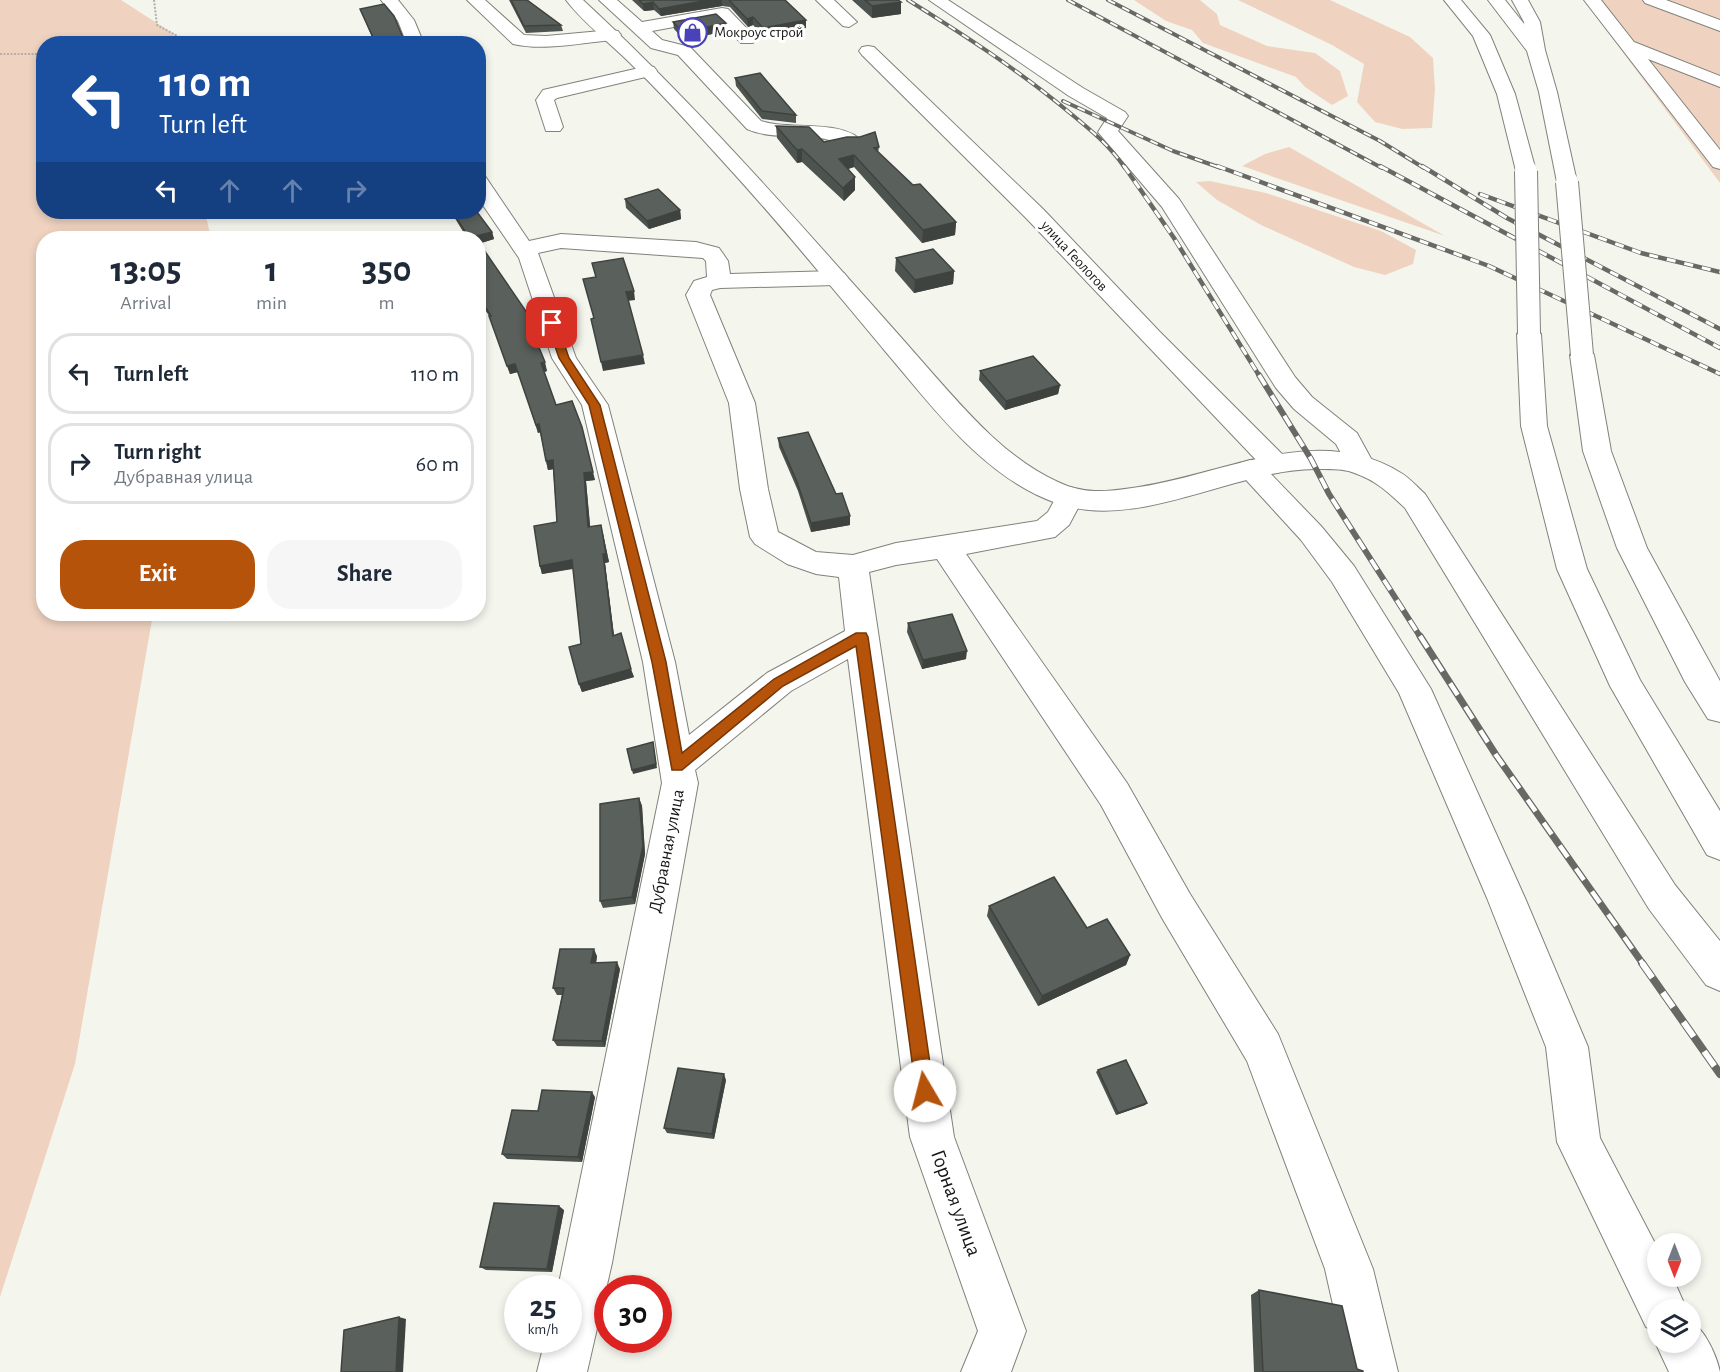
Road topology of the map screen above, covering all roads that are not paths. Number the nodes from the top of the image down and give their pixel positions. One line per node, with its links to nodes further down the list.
1 (389, 0): 18 (main road)
2 (475, 0): 17 (main road)
3 (574, 0): 17 (main road)
4 (608, 0): 16 (main road)
5 (735, 0): 13 (main road)
6 (824, 0): 14 (main road)
7 (937, 0): 34 (main road)
8 (1452, 0): 42 (main road, bridge)
9 (1496, 0): 21 (main road)
10 (1520, 0): 21 (main road)
11 (1592, 0): 20 (main road)
12 (1651, 0): 15 (main road)
13 (715, 6): 16 (main road); 19 (main road)
14 (849, 22)
15 (1720, 26)
16 (639, 28): 23 (main road)
17 (612, 35): 23 (main road)
18 (413, 36)
19 (747, 39)
20 (1628, 46): 24 (main road); 27 (main road)
21 (1536, 50): 40 (main road, bridge)
22 (868, 51): 35 (main road, улица Геологов)
23 (649, 59): 25 (main road); 26 (main road); 32 (main road)
24 (1720, 82)
25 (553, 127)
26 (853, 142)
27 (1720, 163)
28 (1720, 168): 29 (main road)
29 (1720, 175)
30 (486, 194): 31 (main road, Дубравная улица)
31 (523, 249): 33 (main road); 41 (main road, Дубравная улица)
32 (836, 278): 33 (main road); 36 (main road)
33 (719, 281): 38 (main road)
34 (1360, 464): 35 (main road); 43 (main road)
35 (1264, 466): 36 (main road); 44 (main road, улица Геологов)
36 (1070, 497): 37 (main road)
37 (945, 547): 38 (main road); 48 (main road)
38 (854, 566): 39 (main road, Горная улица)
39 (861, 637): 41 (main road); 47 (main road, Горная улица)
40 (1720, 709)
41 (677, 765): 46 (main road, Дубравная улица)
42 (1720, 844)
43 (1720, 972)
44 (1658, 1299)
45 (1686, 1353): 49 (main road)
46 (562, 1372)
47 (986, 1372)
48 (1373, 1372)
49 (1696, 1372)

